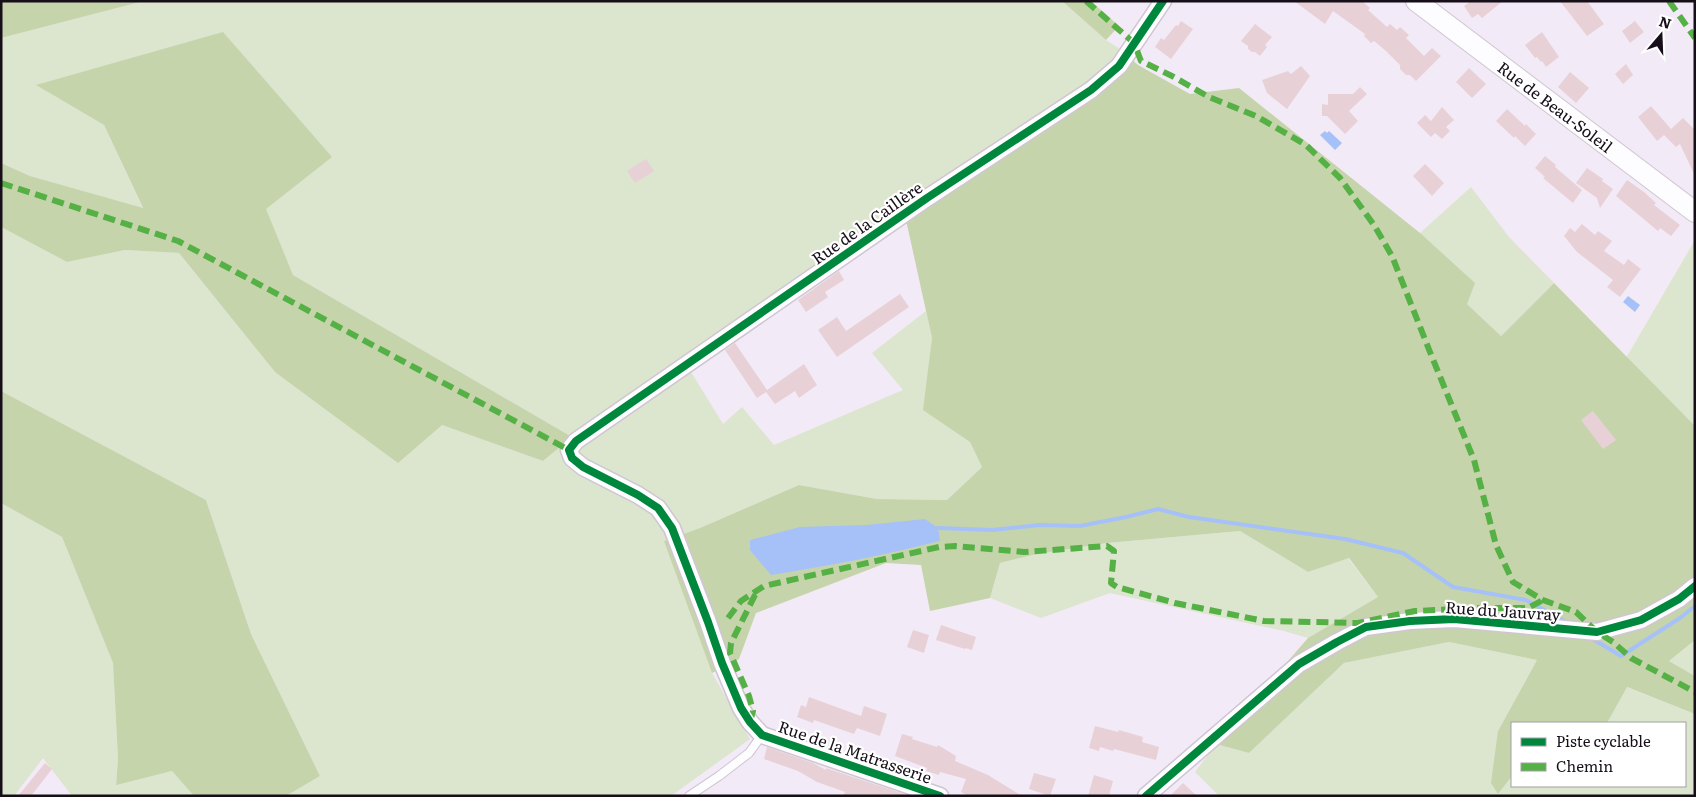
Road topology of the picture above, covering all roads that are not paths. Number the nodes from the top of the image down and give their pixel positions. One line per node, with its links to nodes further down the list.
1 (1163, 1): 5 (street, Rue de la Caillère)
2 (1416, 1): 3 (street, Rue de Beau-Soleil)
3 (1695, 212)
4 (1695, 586): 8 (street, Rue du Jauvray)
5 (762, 735): 6 (lane); 7 (street, Rue de la Matrasserie)
6 (689, 796)
7 (940, 796)
8 (1146, 796)

